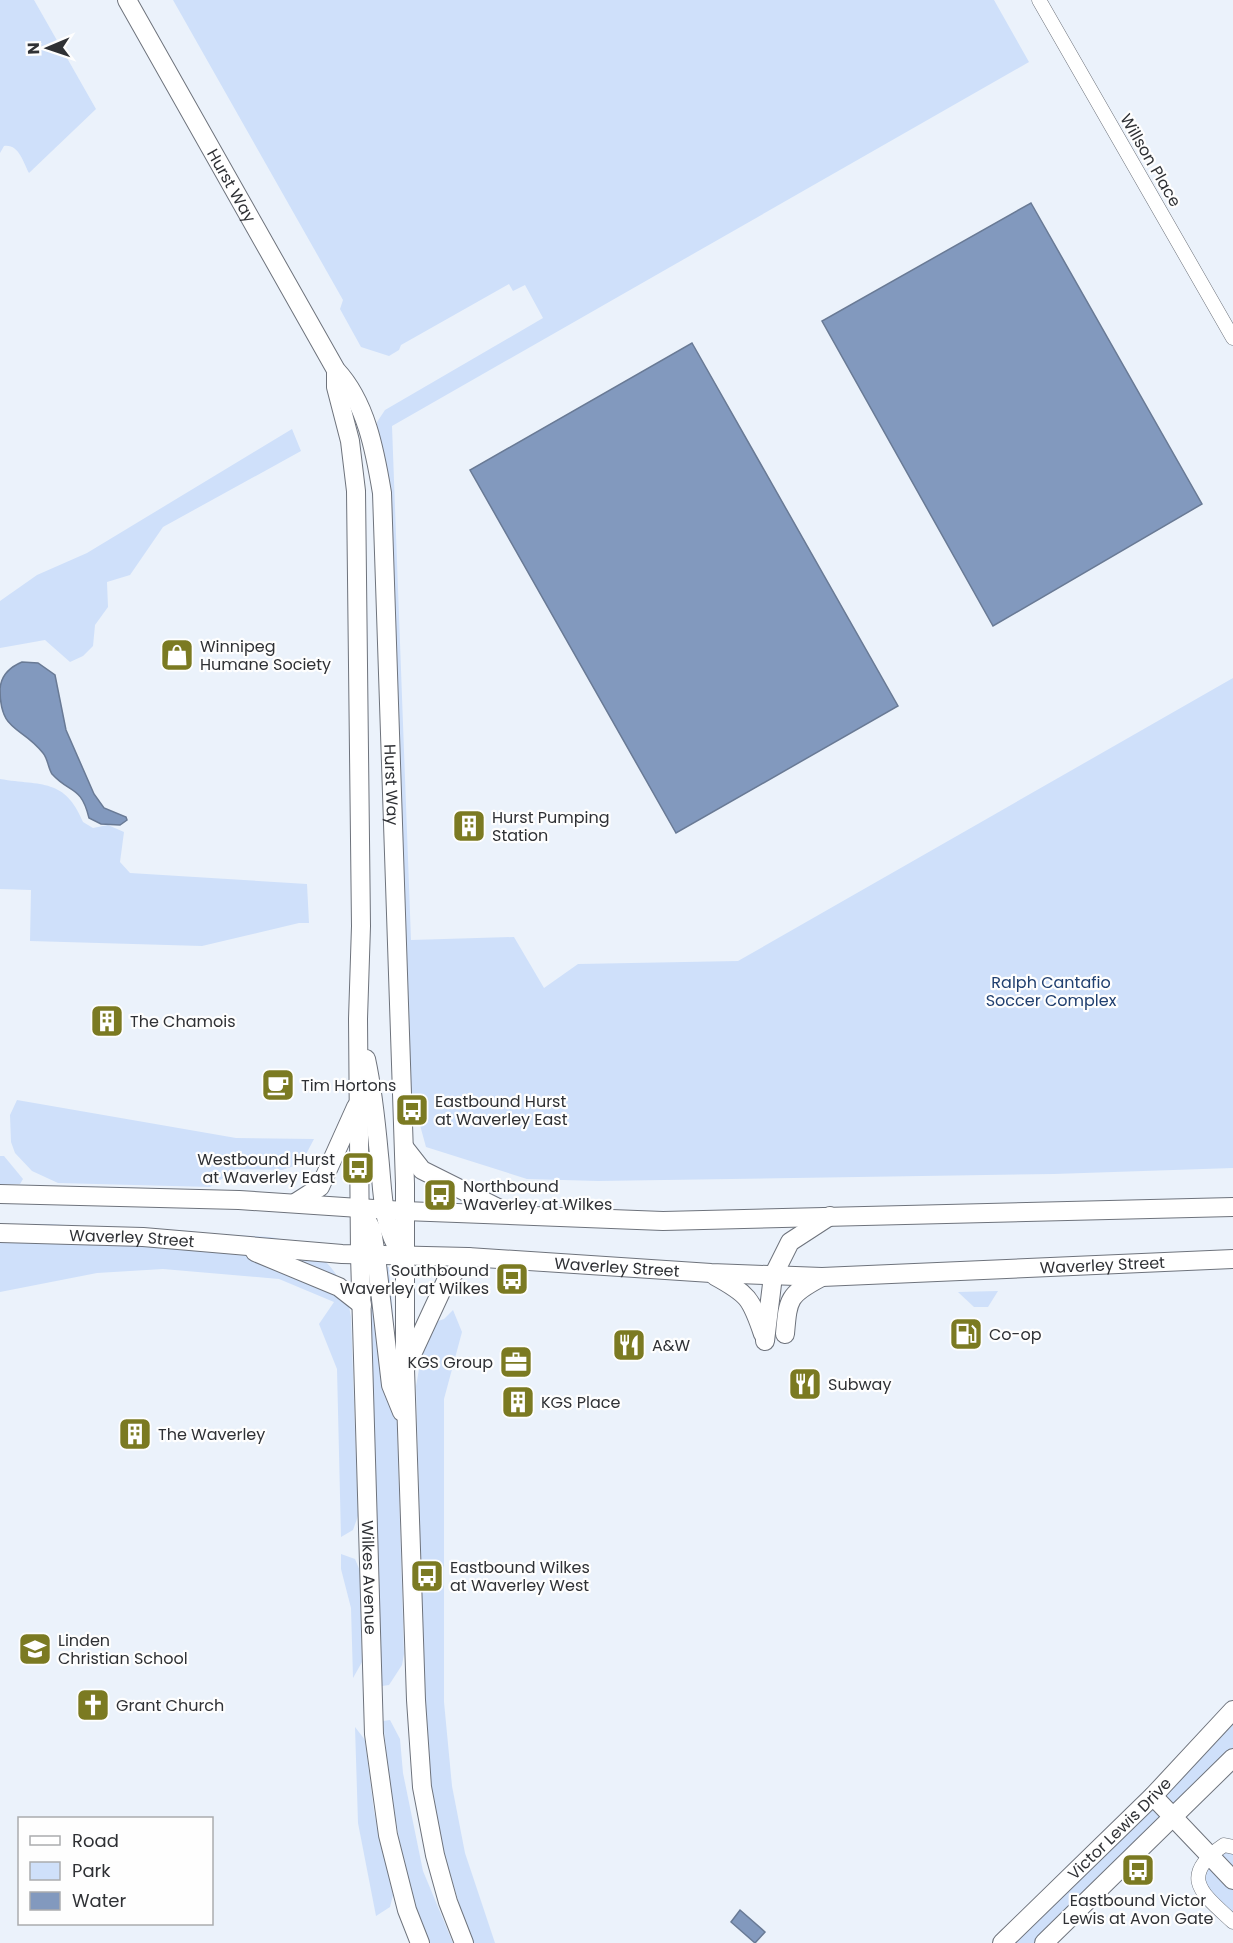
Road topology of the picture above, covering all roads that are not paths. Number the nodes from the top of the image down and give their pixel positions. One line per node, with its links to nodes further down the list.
1 (127, 0): 4 (main road, Hurst Way)
2 (1039, 0): 3 (street, Willson Place)
3 (1231, 329)
4 (336, 370): 5 (main road, Hurst Way); 7 (main road, Hurst Way)
5 (358, 1019): 6 (main road, Hurst Way); 12 (main road)
6 (358, 1103): 9 (main road); 11 (main road, Hurst Way)
7 (404, 1147): 13 (main road, Hurst Way); 14 (main road)
8 (0, 1194): 9 (main road)
9 (295, 1203): 11 (main road)
10 (1233, 1207): 15 (main road)
11 (360, 1208): 12 (main road); 18 (main road, Wilkes Avenue)
12 (383, 1209): 13 (main road); 19 (main road)
13 (404, 1211): 14 (main road); 19 (main road)
14 (510, 1215): 15 (main road)
15 (832, 1215): 23 (main road)
16 (0, 1233): 17 (main road, Waverley Street)
17 (234, 1244): 18 (main road, Waverley Street); 25 (main road)
18 (368, 1255): 19 (main road, Waverley Street); 25 (main road, Wilkes Avenue); 28 (main road)
19 (404, 1257): 20 (main road, Waverley Street); 27 (main road)
20 (468, 1257): 22 (main road, Waverley Street); 27 (main road)
21 (1233, 1259): 24 (main road, Waverley Street)
22 (711, 1273): 23 (main road, Waverley Street); 23 (main road)
23 (773, 1276): 24 (main road, Waverley Street)
24 (822, 1277): 26 (main road)
25 (362, 1305): 37 (main road, Wilkes Avenue)
26 (785, 1334)
27 (405, 1369): 28 (main road)
28 (407, 1423): 38 (main road)
29 (1233, 1710): 31 (main road, Victor Lewis Drive)
30 (1233, 1758): 32 (main road, Victor Lewis Drive)
31 (1153, 1796): 32 (main road); 39 (main road, Victor Lewis Drive)
32 (1173, 1817): 34 (main road); 40 (main road, Victor Lewis Drive)
33 (1233, 1847): 34 (street)
34 (1209, 1856): 35 (main road); 36 (street)
35 (1233, 1880)
36 (1233, 1922)
37 (420, 1943)
38 (464, 1943)
39 (1002, 1943)
40 (1044, 1943)

